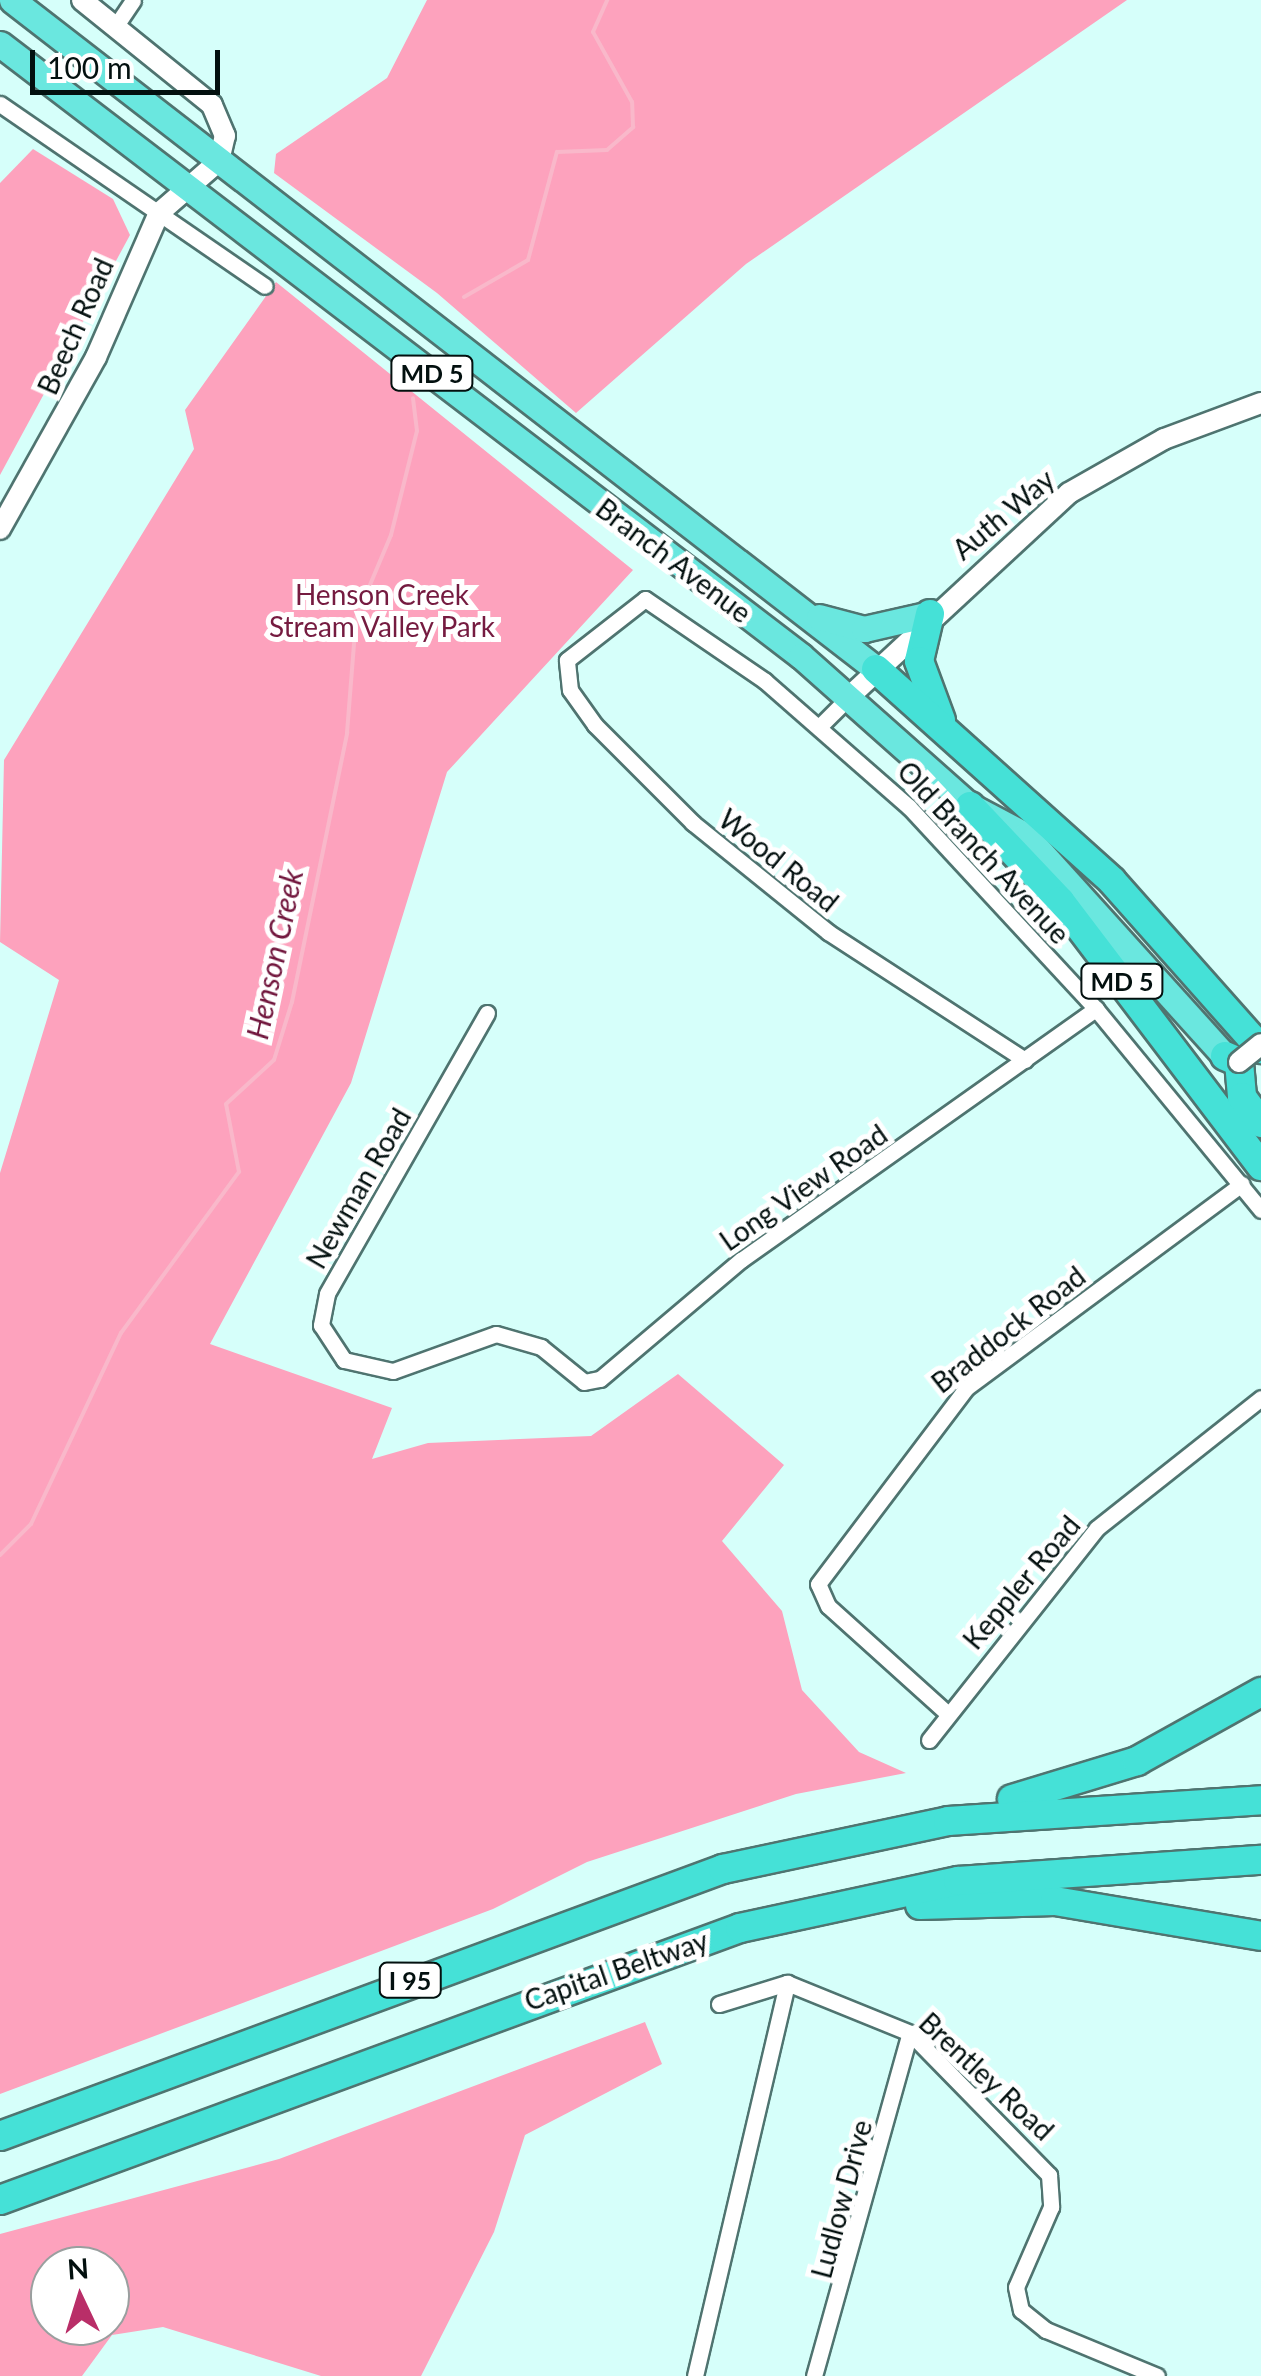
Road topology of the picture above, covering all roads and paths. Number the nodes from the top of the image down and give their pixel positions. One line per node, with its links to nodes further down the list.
1 (12, 0): 7 (highway, Branch Avenue / MD 5)
2 (82, 0): 4 (street)
3 (133, 0): 4 (street)
4 (115, 27): 7 (street)
5 (0, 44): 8 (highway, Branch Avenue / MD 5)
6 (0, 104): 9 (street)
7 (219, 161): 8 (street, Beech Road); 13 (highway, Branch Avenue / MD 5)
8 (186, 186): 9 (street, Beech Road); 17 (highway, Branch Avenue / MD 5)
9 (159, 214): 10 (street); 12 (street, Beech Road)
10 (265, 286)
11 (1261, 403): 14 (street, Auth Way)
12 (0, 529)
13 (798, 608): 14 (highway); 16 (highway, Branch Avenue / MD 5)
14 (930, 614): 16 (street, Auth Way); 19 (highway)
15 (578, 648): 18 (street, Old Branch Avenue); 24 (street, Wood Road)
16 (876, 669): 17 (street, Auth Way); 19 (highway, Branch Avenue / MD 5)
17 (850, 695): 18 (street, Auth Way); 20 (highway, Branch Avenue / MD 5)
18 (820, 726): 21 (street, Old Branch Avenue)
19 (946, 730): 23 (highway, Branch Avenue / MD 5)
20 (970, 806): 23 (highway); 26 (highway, Branch Avenue / MD 5)
21 (1096, 1009): 24 (street, Long View Road); 26 (street, Old Branch Avenue)
22 (487, 1013): 28 (street, Newman Road)
23 (1246, 1053): 25 (highway)
24 (1025, 1060): 28 (street, Long View Road)
25 (1261, 1123)
26 (1252, 1175): 27 (street, Old Branch Avenue); 31 (street, Braddock Road)
27 (1261, 1210)
28 (546, 1351)
29 (1261, 1398): 31 (street, Keppler Road)
30 (1261, 1692): 34 (highway)
31 (948, 1714): 32 (street, Keppler Road)
32 (930, 1740)
33 (1261, 1800): 34 (highway, I 95)
34 (826, 1843): 41 (highway, I 95)
35 (1261, 1860): 37 (highway, Capital Beltway / I 95)
36 (1261, 1936): 37 (highway)
37 (596, 1974): 42 (highway, Capital Beltway / I 95)
38 (787, 1983): 39 (street); 40 (street, Brentley Road); 43 (street)
39 (720, 2004)
40 (910, 2033): 44 (street, Ludlow Drive); 45 (street, Brentley Road)
41 (0, 2136)
42 (0, 2200)
43 (695, 2376)
44 (814, 2376)
45 (1157, 2376)

